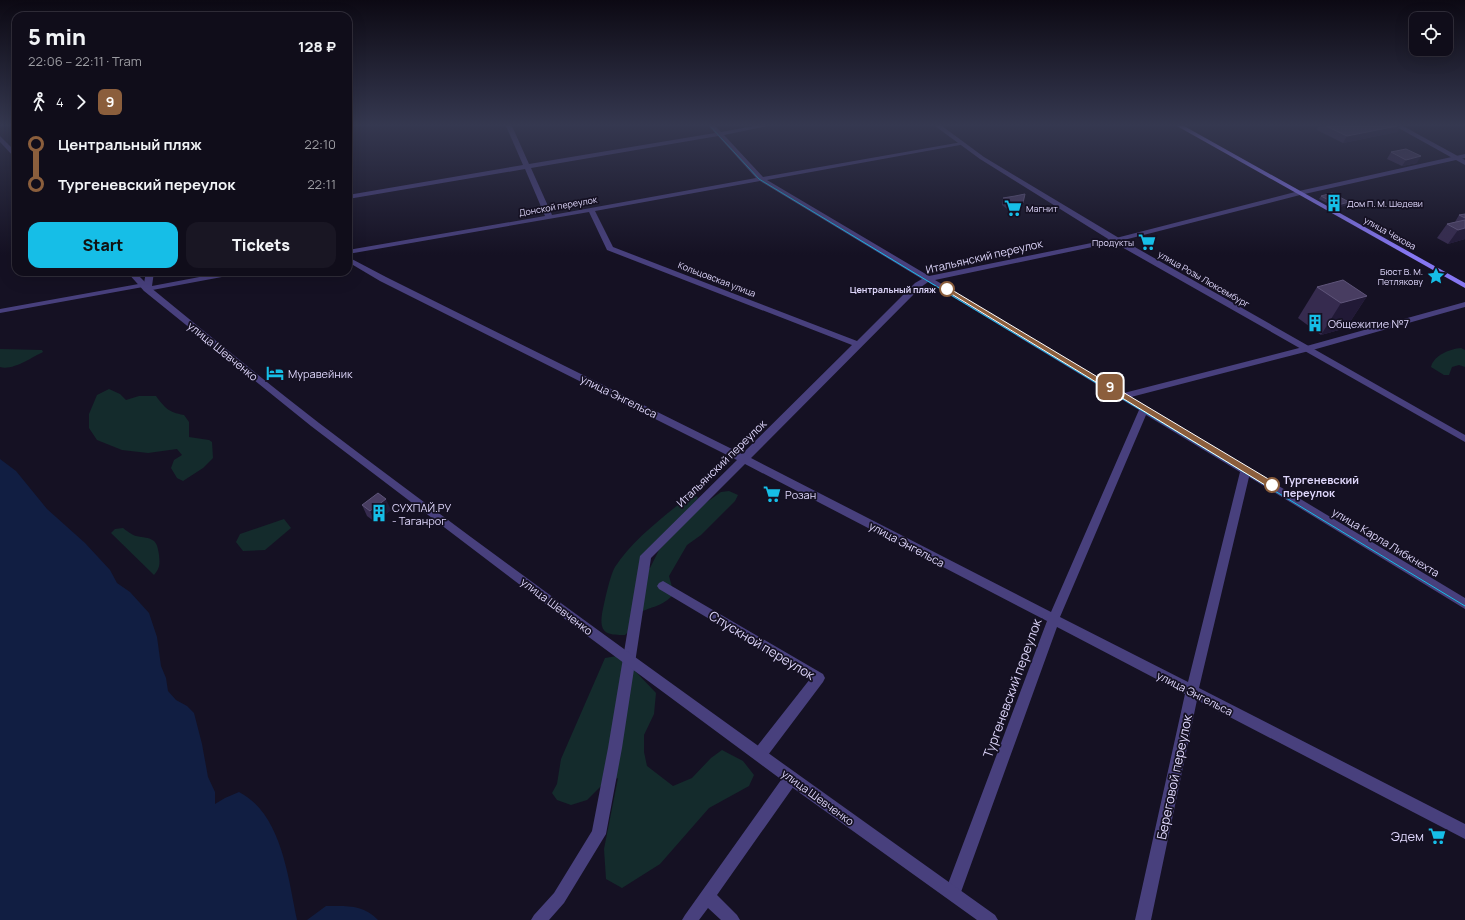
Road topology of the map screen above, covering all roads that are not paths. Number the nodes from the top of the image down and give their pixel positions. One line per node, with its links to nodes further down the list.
1 (509, 169): 10 (street)
2 (527, 169): 12 (street)
3 (751, 169): 8 (street, улица Карла Либкнехта)
4 (816, 169): 8 (street, Донской переулок)
5 (1000, 169): 13 (street, улица Розы Люксембург)
6 (1256, 169): 9 (main road, улица Чехова)
7 (1407, 169): 9 (street, Итальянский переулок)
8 (760, 179): 11 (street, Донской переулок); 19 (street, улица Карла Либкнехта)
9 (1299, 193): 13 (street, Итальянский переулок); 20 (main road, улица Чехова)
10 (352, 196)
11 (591, 210): 12 (street, Донской переулок); 24 (street, Кольцовская улица)
12 (549, 217): 14 (street, Донской переулок)
13 (1116, 240): 19 (street, Итальянский переулок); 25 (street, улица Розы Люксембург)
14 (352, 251)
15 (352, 261): 29 (street, улица Энгельса)
16 (134, 276): 21 (street, улица Шевченко)
17 (149, 276): 21 (street)
18 (213, 276): 21 (street)
19 (928, 279): 24 (street, Итальянский переулок); 26 (street, улица Карла Либкнехта)
20 (1465, 286)
21 (145, 287): 23 (street); 35 (street, улица Шевченко)
22 (1465, 304): 25 (street)
23 (0, 311)
24 (857, 344): 29 (street, Итальянский переулок)
25 (1306, 349): 26 (street); 28 (street, улица Розы Люксембург)
26 (1123, 396): 27 (street, улица Карла Либкнехта)
27 (1144, 410): 30 (street, улица Карла Либкнехта); 33 (street, Тургеневский переулок)
28 (1465, 440)
29 (744, 459): 33 (street, улица Энгельса); 40 (street, Итальянский переулок)
30 (1245, 471): 32 (street, улица Карла Либкнехта); 34 (street, Береговой переулок)
31 (663, 586): 35 (street, Спускной переулок)
32 (1465, 604)
33 (1053, 620): 34 (street, улица Энгельса); 38 (street, Тургеневский переулок)
34 (1192, 692): 37 (street, улица Энгельса); 44 (street, Береговой переулок)
35 (760, 754): 36 (street, улица Шевченко)
36 (791, 778): 38 (street, улица Шевченко); 39 (street)
37 (1465, 832)
38 (953, 892): 43 (street, улица Шевченко)
39 (708, 897): 41 (street); 42 (street)
40 (539, 920)
41 (690, 920)
42 (732, 920)
43 (990, 920)
44 (1143, 920)

